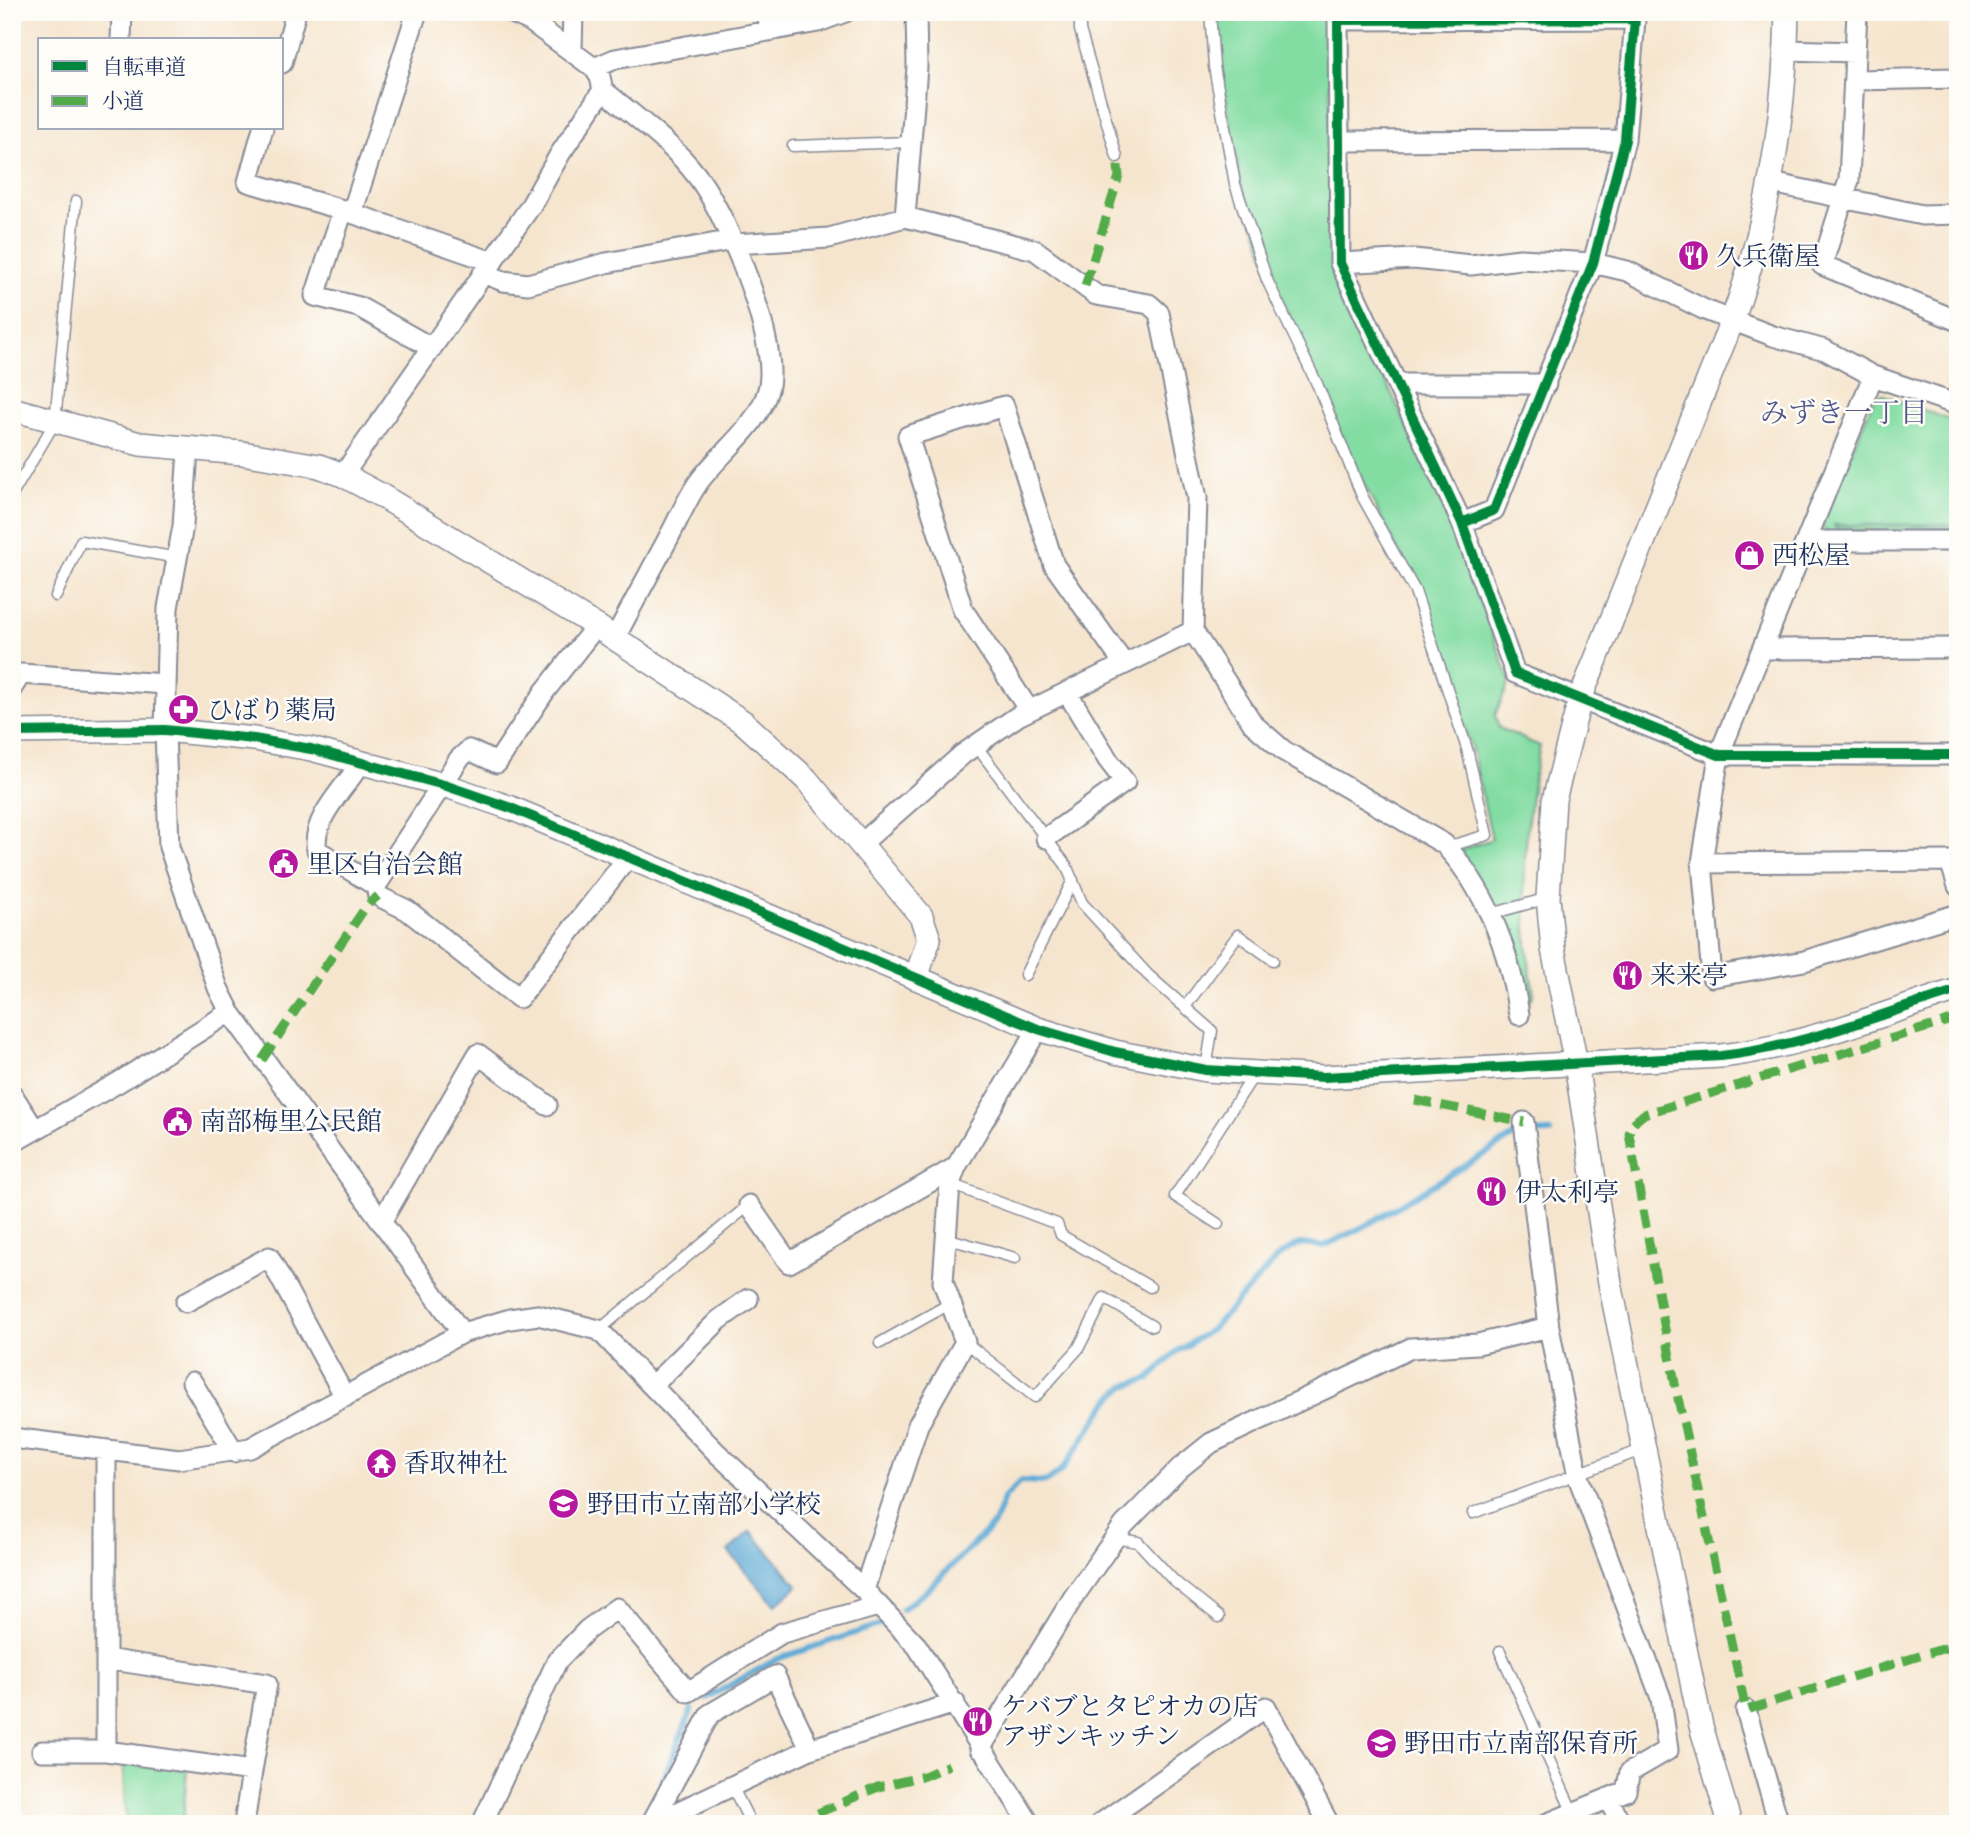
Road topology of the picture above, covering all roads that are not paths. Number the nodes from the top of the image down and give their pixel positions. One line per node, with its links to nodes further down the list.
1 (122, 12): 13 (street)
2 (296, 12): 17 (street)
3 (417, 12): 31 (street)
4 (510, 12): 14 (street)
5 (573, 12): 14 (street)
6 (845, 12): 12 (street)
7 (916, 12): 25 (street)
8 (1080, 12): 27 (lane)
9 (1210, 12): 74 (lane)
10 (1787, 12): 15 (street)
11 (1857, 12): 16 (street)
12 (769, 21): 18 (street)
13 (121, 38)
14 (572, 50): 18 (street)
15 (1786, 50): 16 (street); 28 (street)
16 (1855, 52): 20 (street)
17 (284, 56)
18 (594, 68): 21 (street)
19 (1958, 78): 20 (street)
20 (1854, 79): 29 (street)
21 (603, 90): 34 (street); 37 (street)
22 (262, 130): 31 (street)
23 (1626, 140): 24 (street); 24 (street); 35 (street)
24 (1339, 141): 36 (street)
25 (911, 142): 26 (lane); 33 (street)
26 (793, 146)
27 (1117, 157)
28 (1772, 184): 29 (street); 38 (street)
29 (1844, 198): 32 (street); 39 (street)
30 (76, 201): 46 (lane)
31 (347, 211): 37 (street); 40 (street)
32 (1958, 214)
33 (905, 217): 34 (street); 55 (street)
34 (734, 242): 37 (street); 56 (street)
35 (1593, 262): 36 (street); 38 (street); 43 (street)
36 (1340, 263): 42 (street)
37 (488, 267): 40 (street)
38 (1732, 321): 41 (street); 63 (street)
39 (1958, 321)
40 (430, 347): 48 (street)
41 (1873, 376): 44 (street); 51 (street)
42 (1399, 384): 43 (street); 50 (street)
43 (1546, 384): 50 (street)
44 (1958, 405)
45 (12, 409): 46 (street)
46 (55, 422): 47 (street); 49 (lane)
47 (188, 450): 48 (street); 53 (street)
48 (343, 475): 56 (street)
49 (12, 495)
50 (1462, 523): 63 (street)
51 (1806, 541): 52 (street); 58 (street)
52 (1958, 541)
53 (178, 558): 54 (lane); 60 (street)
54 (56, 596)
55 (1193, 631): 59 (street); 74 (street)
56 (605, 632): 71 (street); 73 (street)
57 (1958, 648): 58 (street)
58 (1763, 649): 68 (street)
59 (1124, 664): 62 (street); 64 (street)
60 (165, 684): 61 (street); 65 (street)
61 (12, 688)
62 (1067, 692): 64 (street); 72 (street)
63 (1580, 699): 68 (street); 80 (street)
64 (1029, 710): 67 (street)
65 (165, 730): 66 (street); 70 (street); 88 (street)
66 (12, 732)
67 (977, 747): 72 (lane); 73 (street)
68 (1719, 755): 69 (street); 76 (street)
69 (1958, 755)
70 (362, 762): 71 (street); 78 (street)
71 (444, 785): 75 (street); 78 (street)
72 (1046, 838): 77 (lane)
73 (862, 843): 85 (street)
74 (1447, 847): 81 (street)
75 (628, 857): 78 (street); 85 (street)
76 (1702, 863): 79 (street); 82 (street)
77 (1073, 880): 84 (lane); 87 (lane)
78 (376, 886)
79 (1958, 886)
80 (1548, 898): 81 (lane); 91 (street)
81 (1491, 914): 89 (street)
82 (1958, 915)
83 (1273, 960): 87 (lane)
84 (1025, 975)
85 (916, 978): 90 (street)
86 (1958, 990): 91 (street)
87 (1185, 1007): 92 (lane)
88 (230, 1013): 97 (street); 101 (street)
89 (1519, 1015)
90 (1038, 1029): 92 (street); 99 (street)
91 (1576, 1064): 93 (street); 119 (street)
92 (1206, 1070): 93 (street)
93 (1255, 1074): 102 (lane)
94 (12, 1094): 97 (street)
95 (547, 1105): 101 (street)
96 (1524, 1122): 110 (street)
97 (35, 1130): 98 (street)
98 (12, 1143)
99 (953, 1175): 100 (street); 103 (street); 105 (lane)
100 (749, 1205): 111 (lane)
101 (381, 1222): 112 (street)
102 (1218, 1224)
103 (946, 1238): 104 (lane); 108 (street)
104 (1015, 1258)
105 (1150, 1287)
106 (748, 1299): 116 (street)
107 (186, 1302): 117 (street)
108 (951, 1303): 113 (street); 114 (lane)
109 (1152, 1325): 113 (lane)
110 (1549, 1327): 122 (street); 124 (street)
111 (599, 1330): 112 (street); 116 (street)
112 (463, 1333): 117 (street)
113 (965, 1342): 125 (street)
114 (880, 1343)
115 (192, 1381): 121 (street)
116 (652, 1385): 125 (street)
117 (345, 1397): 121 (street)
118 (12, 1438): 120 (street)
119 (1644, 1448): 122 (lane); 151 (street)
120 (106, 1450): 121 (street); 129 (street)
121 (234, 1452)
122 (1577, 1473): 123 (lane); 140 (street)
123 (1473, 1514)
124 (1115, 1538): 127 (lane); 135 (street)
125 (864, 1590): 126 (street)
126 (878, 1606): 130 (street); 131 (street)
127 (1219, 1617)
128 (1500, 1651): 141 (lane)
129 (106, 1659): 137 (street); 138 (street)
130 (688, 1692): 133 (street); 143 (street)
131 (954, 1703): 134 (street); 135 (street)
132 (1746, 1710): 152 (street)
133 (710, 1714): 134 (street); 144 (street)
134 (810, 1749): 139 (street)
135 (980, 1749): 146 (street)
136 (42, 1751): 137 (street)
137 (106, 1751): 138 (street)
138 (252, 1771): 142 (street)
139 (732, 1786): 144 (street); 145 (lane)
140 (1608, 1798): 141 (street); 150 (street)
141 (1573, 1813): 149 (street)
142 (244, 1824)
143 (482, 1824)
144 (651, 1824)
145 (751, 1824)
146 (1030, 1824)
147 (1100, 1824): 148 (street)
148 (1329, 1824)
149 (1546, 1824)
150 (1621, 1824)
151 (1730, 1824)
152 (1779, 1824)

